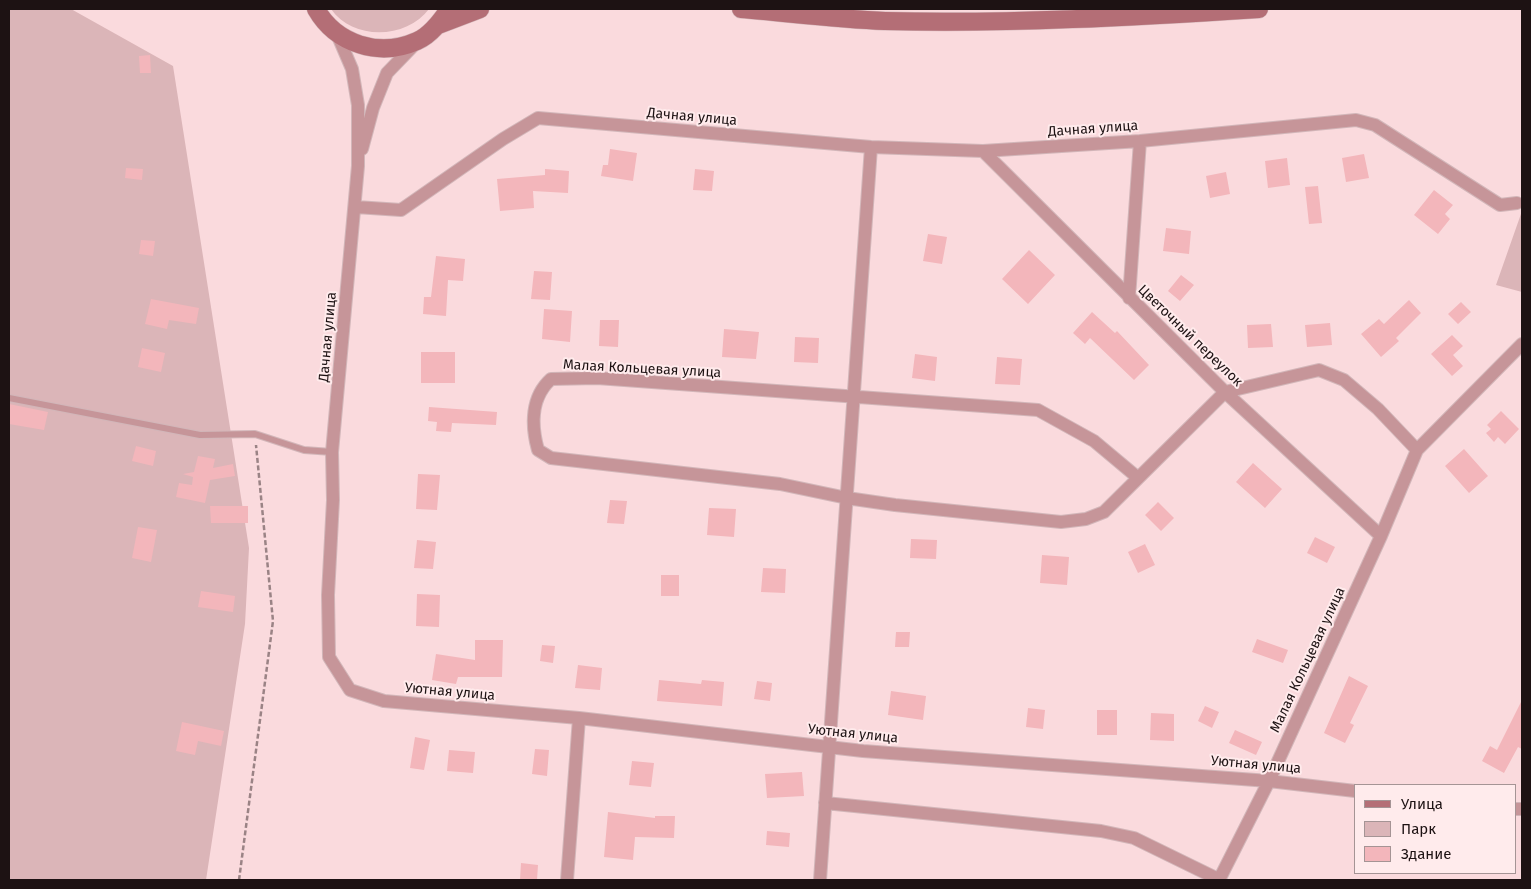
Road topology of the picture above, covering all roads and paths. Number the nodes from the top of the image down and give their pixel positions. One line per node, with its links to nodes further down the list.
1 (449, 9): 6 (street)
2 (480, 9): 6 (street)
3 (741, 9): 4 (street)
4 (1259, 9)
5 (315, 12): 7 (street)
6 (438, 25): 8 (street)
7 (337, 34): 8 (street); 12 (street)
8 (418, 41): 12 (street)
9 (1140, 140): 11 (street, Дачная улица); 13 (street, Дачная улица); 15 (street)
10 (871, 147): 11 (street, Дачная улица); 14 (street, Дачная улица); 19 (street)
11 (983, 151): 15 (street, Цветочный переулок)
12 (358, 166): 14 (street)
13 (1517, 202)
14 (356, 207): 22 (street, Дачная улица)
15 (1129, 298): 17 (street, Цветочный переулок)
16 (1522, 344): 21 (street, Малая Кольцевая улица)
17 (1225, 392): 21 (street); 23 (street, Малая Кольцевая улица); 25 (street, Цветочный переулок)
18 (9, 398): 20 (lane)
19 (853, 398): 23 (street, Малая Кольцевая улица); 24 (street); 24 (street, Малая Кольцевая улица)
20 (255, 434): 22 (lane); 32 (path)
21 (1417, 450): 25 (street, Малая Кольцевая улица)
22 (332, 452): 26 (street, Дачная улица)
23 (1137, 477): 24 (street, Малая Кольцевая улица)
24 (847, 498): 28 (street)
25 (1381, 536): 29 (street, Малая Кольцевая улица)
26 (350, 690): 27 (street, Уютная улица)
27 (579, 718): 28 (street, Уютная улица); 33 (street)
28 (828, 747): 29 (street, Уютная улица); 31 (street)
29 (1269, 781): 30 (street, Уютная улица); 35 (street, Малая Кольцевая улица)
30 (1354, 791)
31 (825, 803): 34 (street); 35 (street)
32 (239, 880)
33 (567, 880)
34 (820, 880)
35 (1219, 880)

